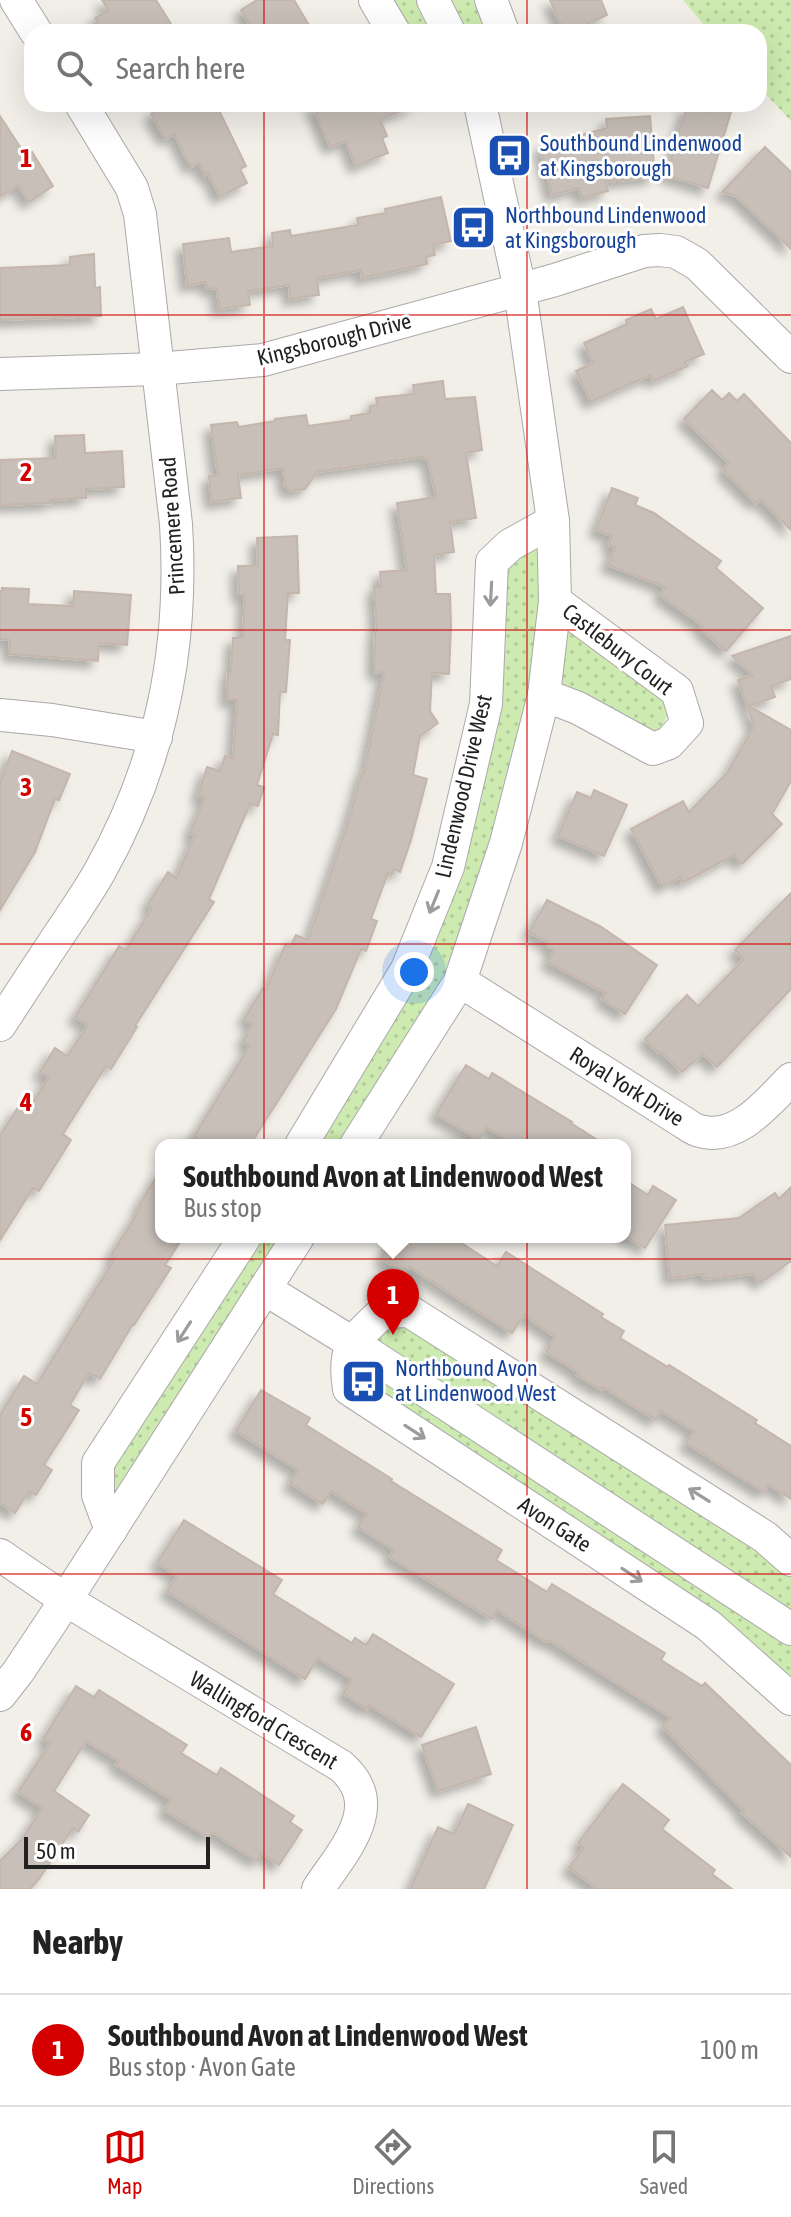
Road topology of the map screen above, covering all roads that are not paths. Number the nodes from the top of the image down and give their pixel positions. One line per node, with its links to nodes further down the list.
1 (16, 0): 5 (street)
2 (375, 0): 6 (street)
3 (433, 0): 7 (street)
4 (491, 0): 8 (street)
5 (31, 24)
6 (389, 24)
7 (445, 24)
8 (500, 24)
9 (86, 112): 13 (street, Princemere Road)
10 (487, 112): 11 (street)
11 (520, 290): 12 (street); 13 (street, Kingsborough Drive); 15 (street)
12 (791, 357)
13 (157, 369): 14 (street, Kingsborough Drive); 19 (street, Princemere Road)
14 (0, 374)
15 (553, 521): 16 (street); 23 (street, Lindenwood Drive West, one-way to 23)
16 (555, 601): 17 (street); 17 (street, Castlebury Court)
17 (544, 695): 20 (street)
18 (0, 715): 19 (street)
19 (156, 737): 21 (street, Princemere Road)
20 (460, 981): 22 (street, Royal York Drive); 24 (street)
21 (0, 1025)
22 (791, 1079)
23 (305, 1139)
24 (360, 1139)
25 (241, 1243): 29 (street, one-way to 29)
26 (294, 1243): 27 (street)
27 (265, 1289): 28 (street, Avon Gate); 29 (street)
28 (351, 1342): 31 (street, one-way to 28); 33 (street, Avon Gate); 35 (street, Avon Gate, one-way to 35)
29 (111, 1530): 32 (street)
30 (0, 1555): 32 (street)
31 (791, 1560)
32 (66, 1600): 34 (street); 36 (street, Wallingford Crescent)
33 (791, 1629)
34 (6, 1678)
35 (791, 1699)
36 (318, 1889)

